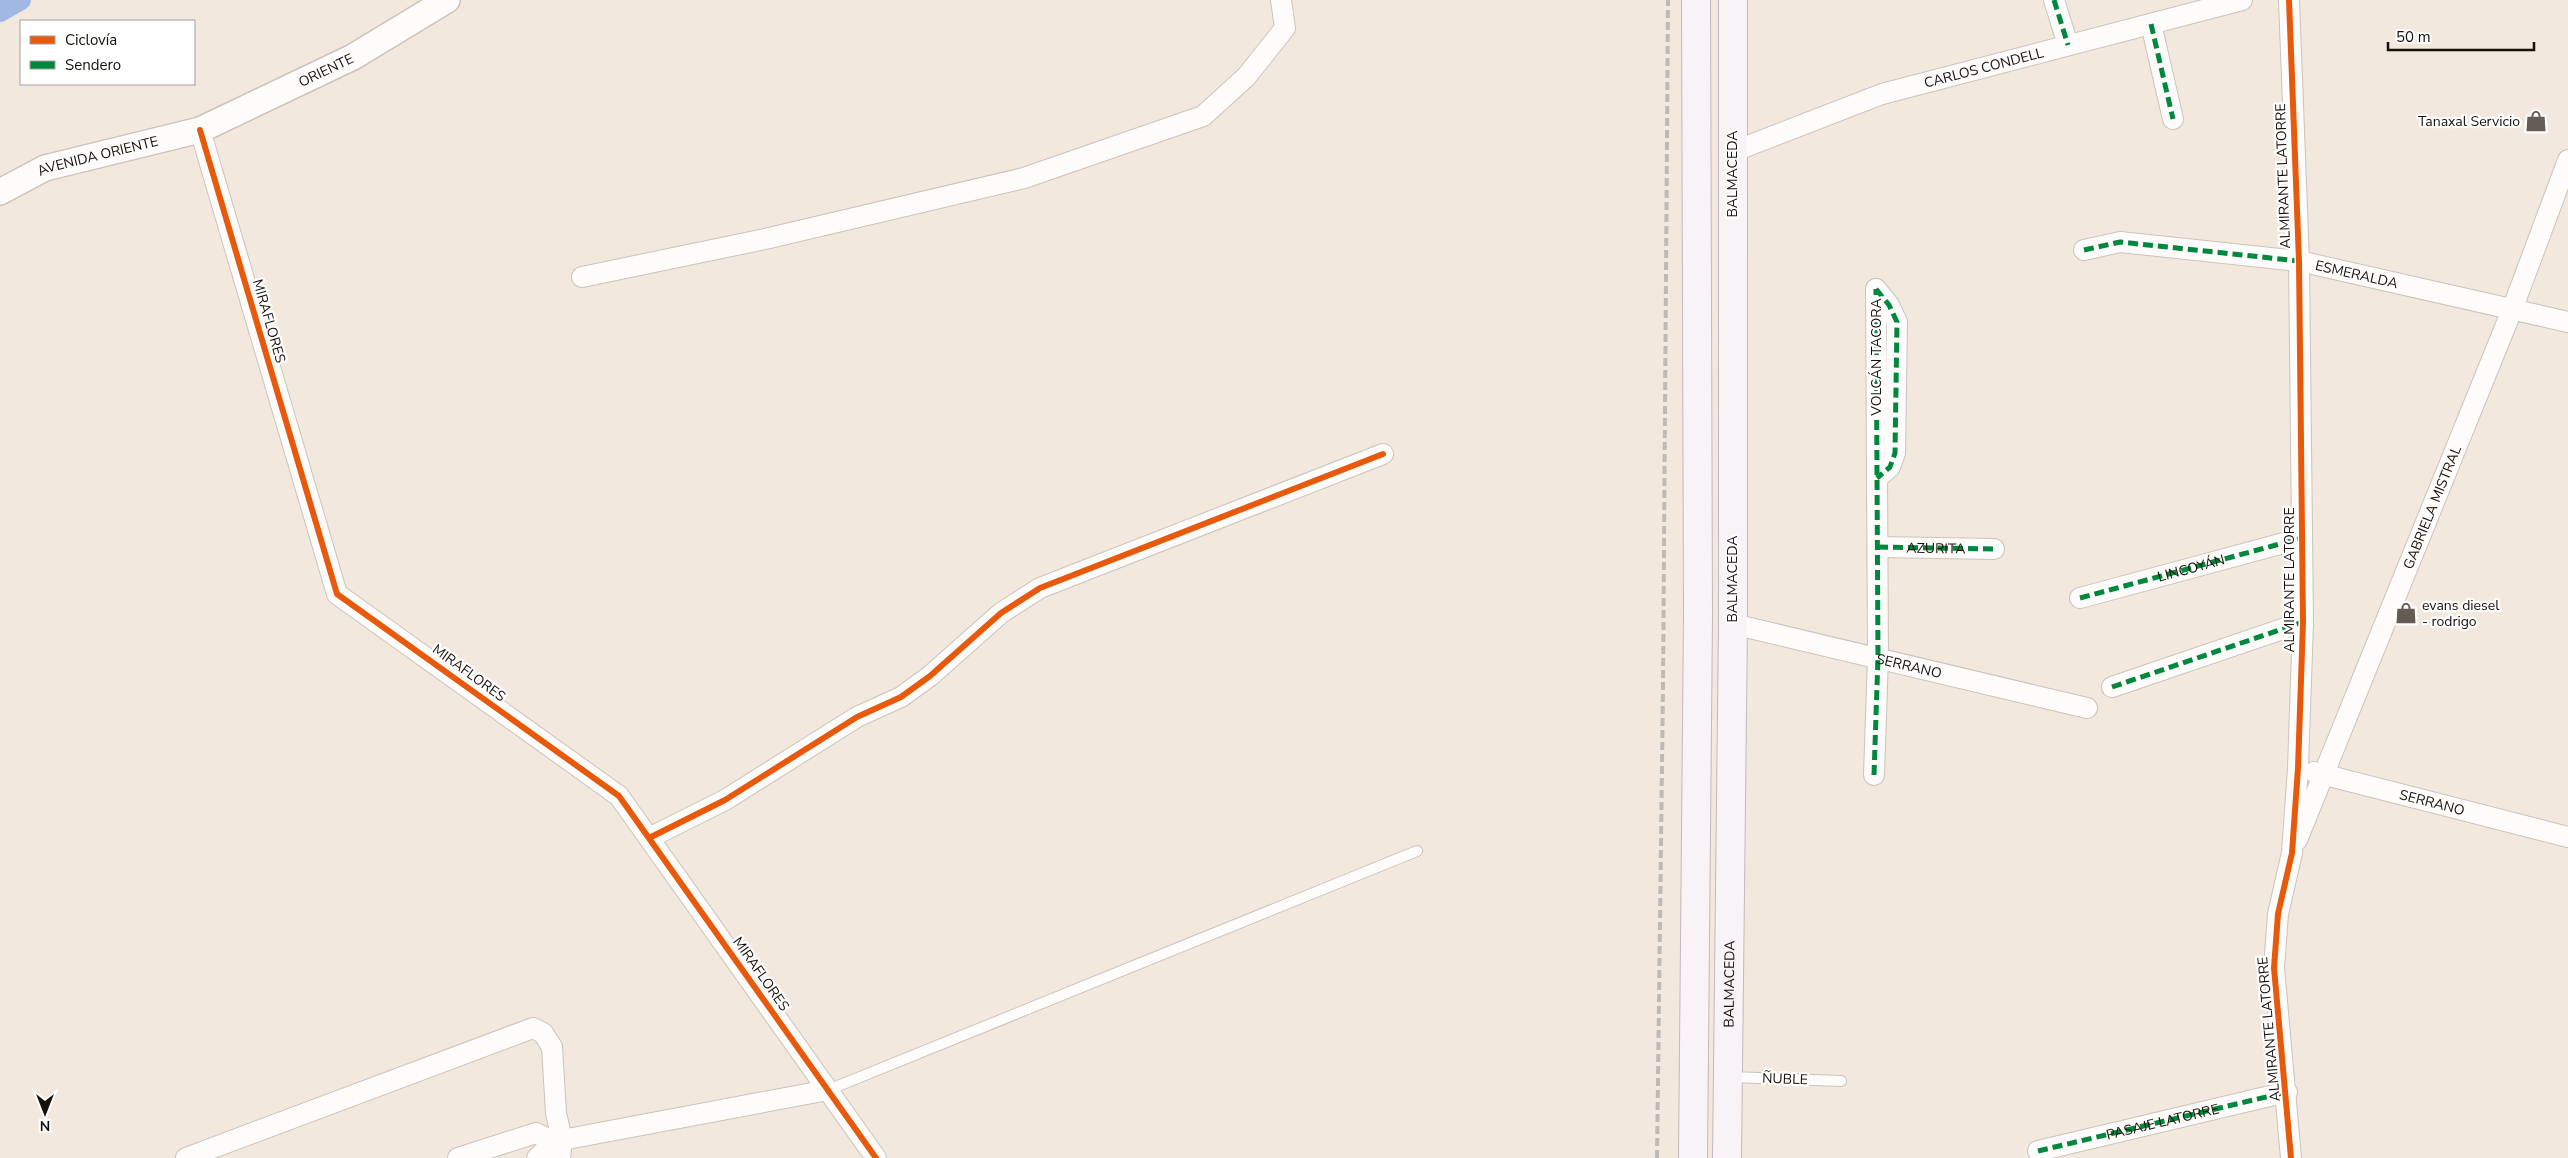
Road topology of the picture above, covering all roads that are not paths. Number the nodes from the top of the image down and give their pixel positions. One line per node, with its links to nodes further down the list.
1 (447, 0): 11 (street, ORIENTE)
2 (1281, 0): 17 (street)
3 (1696, 0): 48 (main road)
4 (1733, 0): 12 (main road, BALMACEDA)
5 (2054, 0): 9 (street)
6 (2242, 0): 8 (street, CARLOS CONDELL)
7 (2289, 0): 16 (street, ALMIRANTE LATORRE)
8 (2151, 24): 9 (street, CARLOS CONDELL); 10 (street)
9 (2068, 45): 12 (street, CARLOS CONDELL)
10 (2173, 119)
11 (200, 130): 14 (street, AVENIDA ORIENTE); 35 (street, MIRAFLORES)
12 (1732, 152): 27 (main road, BALMACEDA)
13 (2568, 160): 18 (street, GABRIELA MISTRAL)
14 (0, 192)
15 (2084, 250): 16 (street, ESMERALDA)
16 (2299, 260): 18 (street, ESMERALDA); 22 (street, ALMIRANTE LATORRE)
17 (582, 277)
18 (2512, 310): 19 (street, ESMERALDA); 32 (street, GABRIELA MISTRAL)
19 (2568, 322)
20 (1383, 454): 35 (street)
21 (1877, 478): 21 (street, VOLCÁN TACORA); 23 (street, VOLCÁN TACORA)
22 (2302, 538): 25 (street, LINCOYÁN); 26 (street, ALMIRANTE LATORRE)
23 (1878, 547): 24 (street, AZURITA); 28 (street, VOLCÁN TACORA)
24 (1994, 549)
25 (2080, 598)
26 (2303, 622): 29 (street); 31 (street, ALMIRANTE LATORRE)
27 (1733, 624): 28 (street, SERRANO); 38 (main road, BALMACEDA)
28 (1878, 657): 30 (street, SERRANO); 33 (street, VOLCÁN TACORA)
29 (2112, 687)
30 (2087, 708)
31 (2298, 768): 32 (street, SERRANO); 37 (street, ALMIRANTE LATORRE)
32 (2326, 774): 34 (street, SERRANO); 37 (street, GABRIELA MISTRAL)
33 (1874, 775)
34 (2568, 837)
35 (649, 838): 40 (street, MIRAFLORES)
36 (1417, 852): 40 (lane)
37 (2292, 853): 41 (street, ALMIRANTE LATORRE)
38 (1728, 1076): 39 (lane, ÑUBLE); 49 (main road, BALMACEDA)
39 (1841, 1081)
40 (828, 1090): 42 (street); 47 (street, MIRAFLORES)
41 (2287, 1092): 43 (street, PASAJE LATORRE); 50 (street, ALMIRANTE LATORRE)
42 (559, 1147): 44 (street); 45 (street); 46 (street)
43 (2038, 1151)
44 (186, 1158)
45 (458, 1158)
46 (537, 1158)
47 (876, 1158)
48 (1693, 1158)
49 (1727, 1158)
50 (2291, 1158)

